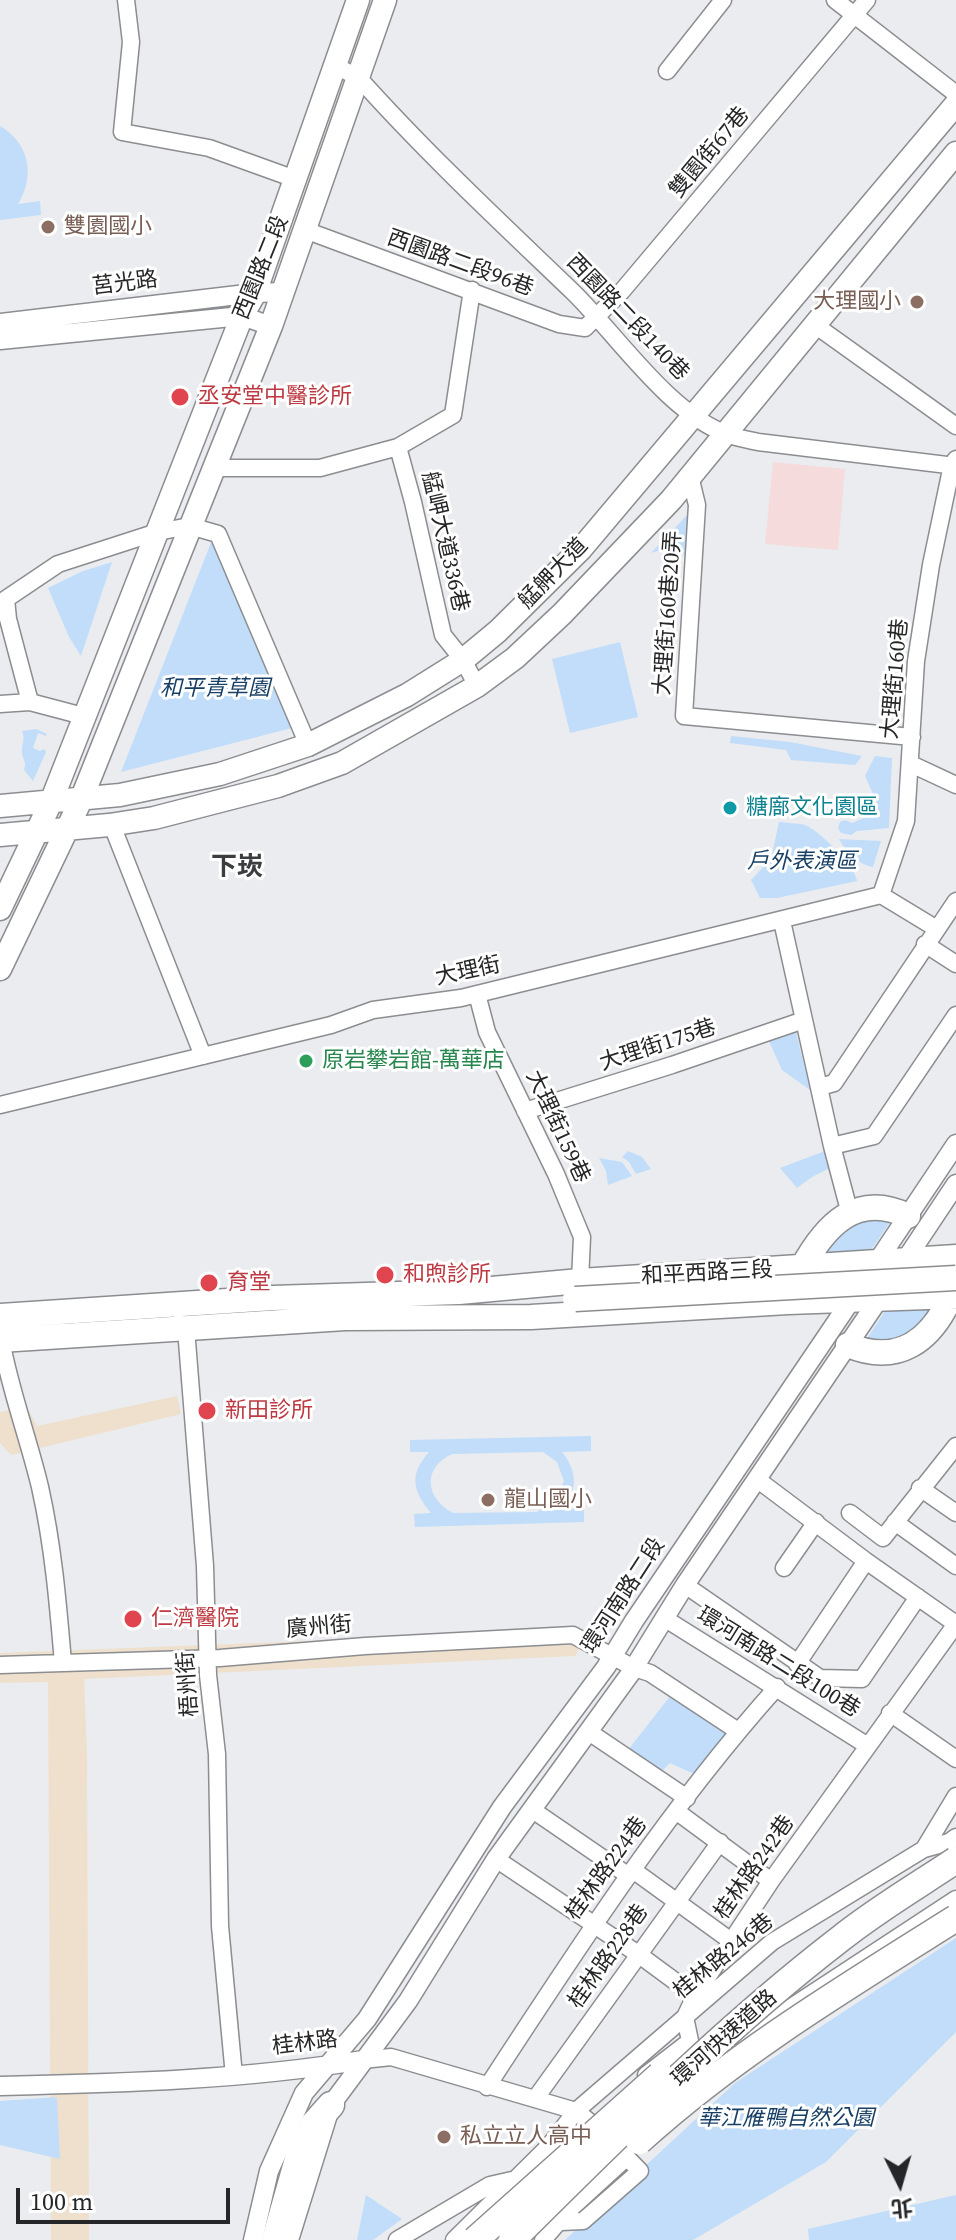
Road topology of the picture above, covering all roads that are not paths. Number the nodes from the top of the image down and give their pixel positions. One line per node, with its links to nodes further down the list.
1 (126, 0): 14 (street)
2 (358, 0): 8 (main road, 西園路二段)
3 (385, 0): 10 (main road, 西園路二段)
4 (723, 0): 9 (street)
5 (835, 0): 7 (street)
6 (867, 0): 7 (street, 雙園街67巷)
7 (854, 17): 11 (street); 20 (street, 雙園街67巷)
8 (335, 66): 10 (street, 西園路二段140巷); 14 (main road, 西園路二段)
9 (667, 71)
10 (358, 77): 15 (main road, 西園路二段); 20 (street, 西園路二段140巷)
11 (956, 94)
12 (956, 104): 25 (main road, 艋舺大道)
13 (956, 153): 22 (main road, 艋舺大道)
14 (295, 179): 18 (main road, 西園路二段)
15 (305, 230): 16 (street, 西園路二段96巷); 17 (main road, 西園路二段)
16 (472, 290): 20 (street, 西園路二段96巷); 28 (street)
17 (283, 292): 18 (street, 莒光路); 23 (main road, 西園路二段)
18 (255, 293): 19 (main road, 西園路二段); 21 (street, 莒光路)
19 (242, 316): 23 (street); 24 (street, 莒光路); 33 (main road, 西園路二段)
20 (598, 317): 25 (street, 西園路二段140巷)
21 (0, 323)
22 (815, 325): 26 (street); 27 (main road, 艋舺大道)
23 (271, 326): 30 (main road, 西園路二段)
24 (0, 340)
25 (695, 415): 27 (street, 西園路二段140巷); 34 (main road, 艋舺大道)
26 (956, 426)
27 (726, 434): 29 (street, 西園路二段140巷); 31 (main road, 艋舺大道)
28 (398, 447): 30 (street); 34 (street, 艋岬大道336巷)
29 (955, 463): 39 (street, 大理街160巷)
30 (213, 468): 32 (main road, 西園路二段)
31 (690, 476): 35 (main road, 艋舺大道); 39 (street, 大理街160巷20弄)
32 (190, 526): 33 (street); 40 (street); 45 (main road, 西園路二段)
33 (157, 532): 36 (street); 38 (main road, 西園路二段)
34 (463, 660): 35 (street, 艋岬大道336巷); 40 (main road, 艋舺大道)
35 (477, 686): 46 (main road, 艋舺大道)
36 (30, 702): 37 (street); 38 (street)
37 (0, 704)
38 (83, 716): 43 (main road, 西園路二段)
39 (912, 737): 41 (street, 大理街160巷)
40 (308, 745): 45 (main road, 艋舺大道)
41 (911, 764): 42 (street); 50 (street, 大理街160巷)
42 (956, 785)
43 (51, 802): 44 (main road, 艋舺大道); 45 (main road, 艋舺大道); 47 (main road, 西園路二段)
44 (0, 806)
45 (74, 814): 46 (main road, 艋舺大道); 47 (main road, 艋舺大道); 57 (main road, 西園路二段)
46 (109, 825): 61 (street)
47 (36, 832): 48 (main road, 艋舺大道); 49 (main road, 西園路二段)
48 (0, 835)
49 (7, 878): 52 (main road, 西園路二段)
50 (881, 895): 53 (street, 大理街); 54 (street)
51 (956, 901): 54 (street)
52 (0, 909)
53 (782, 921): 58 (street, 大理街); 60 (street)
54 (937, 929): 55 (street)
55 (925, 944): 56 (street); 62 (street)
56 (956, 964)
57 (0, 969)
58 (477, 994): 61 (street, 大理街); 64 (street, 大理街159巷)
59 (956, 1015): 66 (street)
60 (804, 1020): 62 (street); 64 (street, 大理街175巷)
61 (203, 1056): 63 (street, 大理街)
62 (820, 1087): 66 (street)
63 (0, 1105)
64 (525, 1111): 74 (street, 大理街159巷)
65 (956, 1144): 69 (street, 環河南路二段)
66 (832, 1146): 68 (street)
67 (956, 1184): 71 (street, 環河南路二段)
68 (850, 1214): 69 (main road); 73 (main road)
69 (908, 1216): 72 (street, 環河南路二段)
70 (956, 1257): 71 (main road, 和平西路三段)
71 (904, 1261): 72 (main road, 和平西路三段); 76 (street, 環河南路二段)
72 (876, 1263): 73 (main road, 和平西路三段); 77 (street, 環河南路二段)
73 (802, 1268): 74 (main road, 和平西路三段)
74 (578, 1290): 75 (main road, 和平西路三段, bridge); 78 (main road, 和平西路三段); 79 (main road, 和平西路三段)
75 (954, 1290): 76 (main road, 和平西路三段); 82 (main road)
76 (879, 1298): 77 (main road, 和平西路三段); 82 (street, 環河南路二段)
77 (852, 1299): 79 (main road, 和平西路三段); 97 (street, 環河南路二段)
78 (155, 1307): 80 (street); 81 (main road, 和平西路三段)
79 (461, 1318): 80 (main road, 和平西路三段)
80 (186, 1329): 81 (main road, 和平西路三段); 98 (street, 梧州街)
81 (0, 1332): 99 (street)
82 (848, 1345): 84 (street, 環河南路二段)
83 (955, 1451): 85 (street)
84 (758, 1480): 88 (street); 93 (street, 環河南路二段)
85 (920, 1488): 87 (street); 89 (street)
86 (850, 1513): 89 (street)
87 (956, 1513)
88 (816, 1522): 90 (street); 92 (street)
89 (895, 1522): 91 (street)
90 (866, 1561): 94 (street); 100 (street)
91 (956, 1566)
92 (784, 1568)
93 (685, 1585): 95 (street, 環河南路二段); 100 (street)
94 (918, 1597): 96 (street); 100 (street)
95 (664, 1618): 102 (street, 環河南路二段); 103 (street, 環河南路二段100巷)
96 (956, 1624): 104 (street, 桂林路242巷)
97 (613, 1656): 98 (street, 廣州街); 102 (street, 廣州街); 130 (street, 環河南路二段)
98 (208, 1659): 99 (street, 廣州街); 131 (street, 梧州街)
99 (63, 1663): 101 (street, 廣州街)
100 (797, 1664)
101 (0, 1665)
102 (634, 1668): 105 (street, 廣州街); 106 (street, 環河南路二段)
103 (777, 1687): 105 (street, 桂林路224巷); 107 (street, 環河南路二段100巷)
104 (890, 1713): 107 (street, 桂林路242巷); 108 (street)
105 (738, 1731): 110 (street, 桂林路224巷)
106 (589, 1732): 110 (street); 111 (street, 環河南路二段)
107 (868, 1746): 119 (street, 桂林路242巷)
108 (956, 1759)
109 (956, 1796): 115 (street)
110 (687, 1798): 112 (street, 桂林路224巷)
111 (534, 1811): 116 (street, 環河南路二段); 118 (street)
112 (676, 1811): 114 (street); 118 (street, 桂林路224巷)
113 (956, 1837): 115 (street, 桂林路246巷)
114 (720, 1842): 119 (street); 121 (street, 桂林路228巷)
115 (924, 1849): 128 (street, 桂林路246巷)
116 (496, 1859): 123 (street); 129 (street, 環河南路二段)
117 (956, 1860): 124 (highway, 環河快速道路, bridge)
118 (631, 1873): 121 (street); 123 (street, 桂林路224巷)
119 (771, 1881): 125 (street, 桂林路242巷)
120 (956, 1899): 137 (street)
121 (676, 1900): 125 (street); 126 (street, 桂林路228巷)
122 (956, 1918): 147 (highway, 環河快速道路, bridge)
123 (593, 1924): 126 (street); 133 (street, 桂林路224巷)
124 (841, 1938): 144 (highway, bridge); 146 (highway, 環河快速道路, bridge)
125 (731, 1941): 127 (street, 桂林路242巷)
126 (638, 1954): 127 (street); 134 (street, 桂林路228巷)
127 (695, 1996): 128 (street, 桂林路242巷)
128 (685, 2017): 136 (street, 桂林路246巷); 137 (street, 桂林路242巷)
129 (363, 2060): 130 (street, 桂林路); 133 (street, 桂林路); 135 (street, 環河南路二段)
130 (324, 2067): 131 (street, 桂林路); 139 (street, 環河南路二段)
131 (234, 2076): 132 (street, 桂林路)
132 (0, 2086)
133 (487, 2087): 134 (street, 桂林路)
134 (535, 2099): 136 (street, 桂林路)
135 (331, 2105): 140 (highway); 141 (street, 環河南路二段)
136 (576, 2111): 137 (street, 桂林路); 138 (street, 桂林路246巷)
137 (601, 2131): 145 (street); 148 (street, 桂林路)
138 (514, 2180): 142 (street); 143 (street, 桂林路246巷)
139 (253, 2240)
140 (275, 2240)
141 (289, 2240)
142 (397, 2240)
143 (454, 2240)
144 (475, 2240)
145 (493, 2240)
146 (512, 2240)
147 (535, 2240)
148 (543, 2240)

